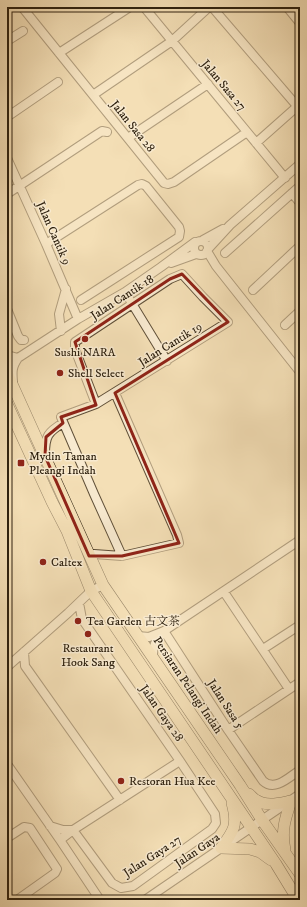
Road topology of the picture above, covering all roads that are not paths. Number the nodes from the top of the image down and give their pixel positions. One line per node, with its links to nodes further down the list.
1 (130, 7): 11 (street)
2 (144, 7): 10 (street, Jalan Sasa 27)
3 (209, 7): 10 (street)
4 (212, 7): 15 (street)
5 (287, 7): 7 (street)
6 (24, 8): 11 (street, Jalan Sasa 28)
7 (300, 23)
8 (23, 31): 9 (street)
9 (7, 41)
10 (172, 41): 13 (street, Jalan Sasa 27); 14 (street)
11 (59, 54): 14 (street, Jalan Sasa 28)
12 (58, 82): 16 (street)
13 (208, 84): 18 (street, Jalan Sasa 27); 19 (street)
14 (93, 95): 19 (street, Jalan Sasa 28)
15 (299, 105): 20 (street)
16 (7, 117)
17 (107, 132): 25 (street)
18 (247, 132): 19 (street, Jalan Sasa 28); 20 (street, Jalan Sasa 27)
19 (128, 138)
20 (256, 143): 23 (street, Jalan Sasa 27)
21 (7, 158): 25 (street, Jalan Cantik 9)
22 (300, 164): 23 (street)
23 (285, 178): 29 (street)
24 (300, 186): 26 (street)
25 (19, 187): 27 (street); 31 (street, Jalan Cantik 9)
26 (292, 193): 28 (street); 34 (street)
27 (7, 194)
28 (300, 203)
29 (230, 224): 30 (street); 33 (street)
30 (199, 241): 33 (street); 33 (street); 35 (street)
31 (46, 244): 36 (street, Jalan Cantik 9); 39 (street)
32 (300, 246): 37 (street)
33 (203, 252): 35 (street); 51 (street)
34 (225, 253)
35 (161, 267): 38 (street)
36 (66, 289): 43 (street, Jalan Cantik 9); 46 (street)
37 (253, 290)
38 (125, 292): 40 (street); 43 (street)
39 (82, 300)
40 (133, 303): 44 (street, Jalan Cantik 18); 50 (street); 56 (street, Jalan Cantik 18)
41 (7, 309): 47 (street)
42 (300, 311): 45 (street)
43 (78, 319): 46 (street)
44 (228, 322): 50 (street, Jalan Cantik 19)
45 (285, 325)
46 (61, 331): 49 (street)
47 (24, 340)
48 (7, 355): 49 (street)
49 (18, 358): 53 (street)
50 (167, 361): 54 (street, Jalan Cantik 19)
51 (299, 370)
52 (7, 373): 53 (main road, Persiaran Pelangi Indah)
53 (14, 388): 58 (main road, Persiaran Pelangi Indah)
54 (115, 393): 56 (street, Jalan Cantik 19); 61 (street)
55 (7, 404): 63 (main road)
56 (96, 404): 57 (street, Jalan Cantik 19)
57 (62, 420): 58 (street, Jalan Cantik 19); 61 (street)
58 (45, 456): 60 (main road, Persiaran Pelangi Indah)
59 (300, 540): 64 (street)
60 (89, 556): 61 (street); 62 (main road, Persiaran Pelangi Indah)
61 (122, 556)
62 (103, 585): 63 (street); 70 (main road, Persiaran Pelangi Indah)
63 (91, 591): 65 (street); 83 (main road)
64 (224, 592): 69 (street); 71 (street)
65 (79, 603): 66 (street); 67 (street, Jalan Gaya 28)
66 (68, 614): 67 (street); 72 (street)
67 (82, 619): 79 (street, Jalan Gaya 28)
68 (300, 626): 71 (street)
69 (164, 631): 70 (street); 73 (street); 78 (street, Jalan Sasa 5)
70 (138, 636): 73 (main road, Persiaran Pelangi Indah)
71 (262, 649): 77 (street)
72 (24, 652): 74 (street); 75 (street)
73 (153, 658): 82 (main road, Persiaran Pelangi Indah)
74 (10, 664): 75 (street)
75 (25, 666): 85 (street)
76 (300, 682): 77 (street)
77 (289, 689): 78 (street)
78 (228, 730): 81 (street, Jalan Sasa 5)
79 (180, 760): 85 (street); 87 (street, Jalan Gaya 28)
80 (7, 764): 88 (street)
81 (300, 770)
82 (240, 785): 84 (main road); 86 (main road, Persiaran Pelangi Indah)
83 (230, 796): 89 (main road); 93 (main road)
84 (295, 797): 86 (street, Jalan Gaya); 94 (main road)
85 (120, 800): 90 (street)
86 (262, 820): 89 (street, Jalan Gaya); 94 (main road, Persiaran Pelangi Indah)
87 (216, 823): 90 (street, Jalan Gaya 27)
88 (50, 826): 90 (street); 92 (street)
89 (251, 828): 93 (street, Jalan Gaya); 95 (main road)
90 (73, 830): 92 (street)
91 (7, 838): 97 (street)
92 (60, 840): 98 (street)
93 (221, 848): 95 (main road); 99 (street, Jalan Gaya)
94 (286, 855): 96 (main road, Persiaran Pelangi Indah)
95 (276, 864): 100 (main road)
96 (300, 874)
97 (17, 900)
98 (100, 900)
99 (145, 900)
100 (298, 900)

